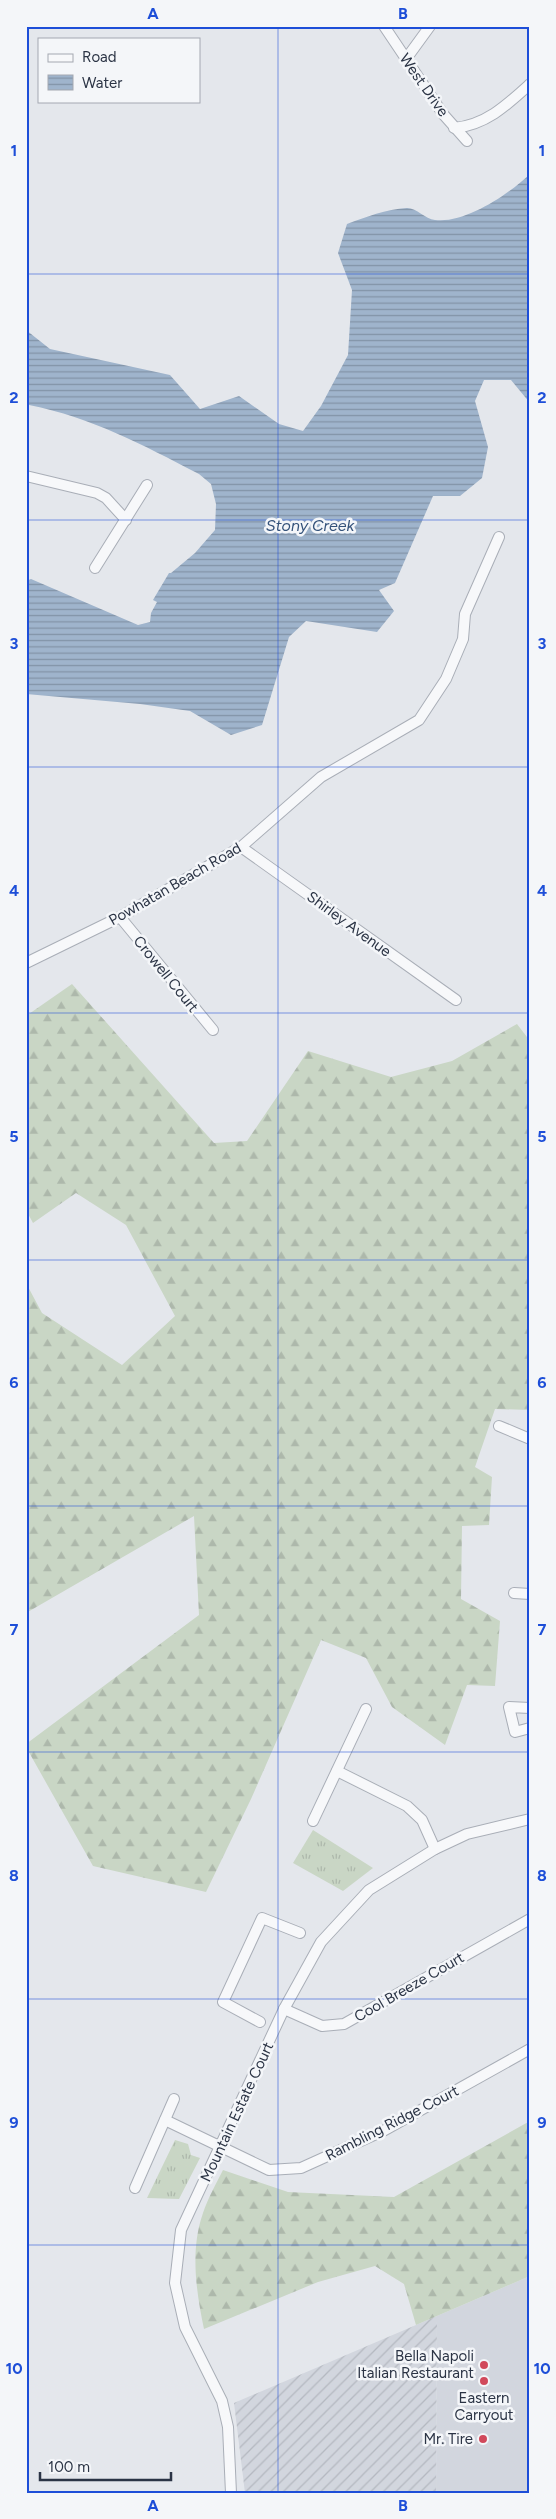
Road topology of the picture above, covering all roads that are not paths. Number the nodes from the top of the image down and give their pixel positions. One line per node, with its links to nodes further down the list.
1 (384, 26): 3 (street, West Drive)
2 (430, 26): 3 (street)
3 (406, 59): 5 (street, West Drive)
4 (530, 84): 5 (street)
5 (454, 128): 6 (street, West Drive)
6 (467, 141)
7 (26, 476): 9 (street)
8 (147, 485): 9 (street)
9 (126, 520): 11 (street)
10 (499, 537): 12 (street, Powhatan Beach Road)
11 (95, 568)
12 (241, 847): 13 (street, Powhatan Beach Road); 15 (street, Shirley Avenue)
13 (120, 918): 14 (street, Powhatan Beach Road); 16 (street, Crowell Court)
14 (26, 963)
15 (456, 1000)
16 (213, 1030)
17 (499, 1426): 18 (street)
18 (530, 1440)
19 (514, 1593): 20 (street)
20 (530, 1594)
21 (530, 1708): 23 (street)
22 (366, 1709): 24 (street)
23 (530, 1728)
24 (338, 1771): 26 (street); 27 (street)
25 (530, 1819): 27 (street, Mountain Estate Court)
26 (313, 1821)
27 (435, 1849): 30 (street, Mountain Estate Court)
28 (530, 1919): 30 (street, Cool Breeze Court)
29 (300, 1932): 31 (street)
30 (284, 2009): 35 (street, Mountain Estate Court)
31 (260, 2022)
32 (530, 2049): 35 (street, Rambling Ridge Court)
33 (174, 2099): 34 (street)
34 (165, 2120): 35 (street, Rambling Ridge Court); 36 (street)
35 (222, 2146): 37 (street, Mountain Estate Court)
36 (135, 2188)
37 (231, 2493)

